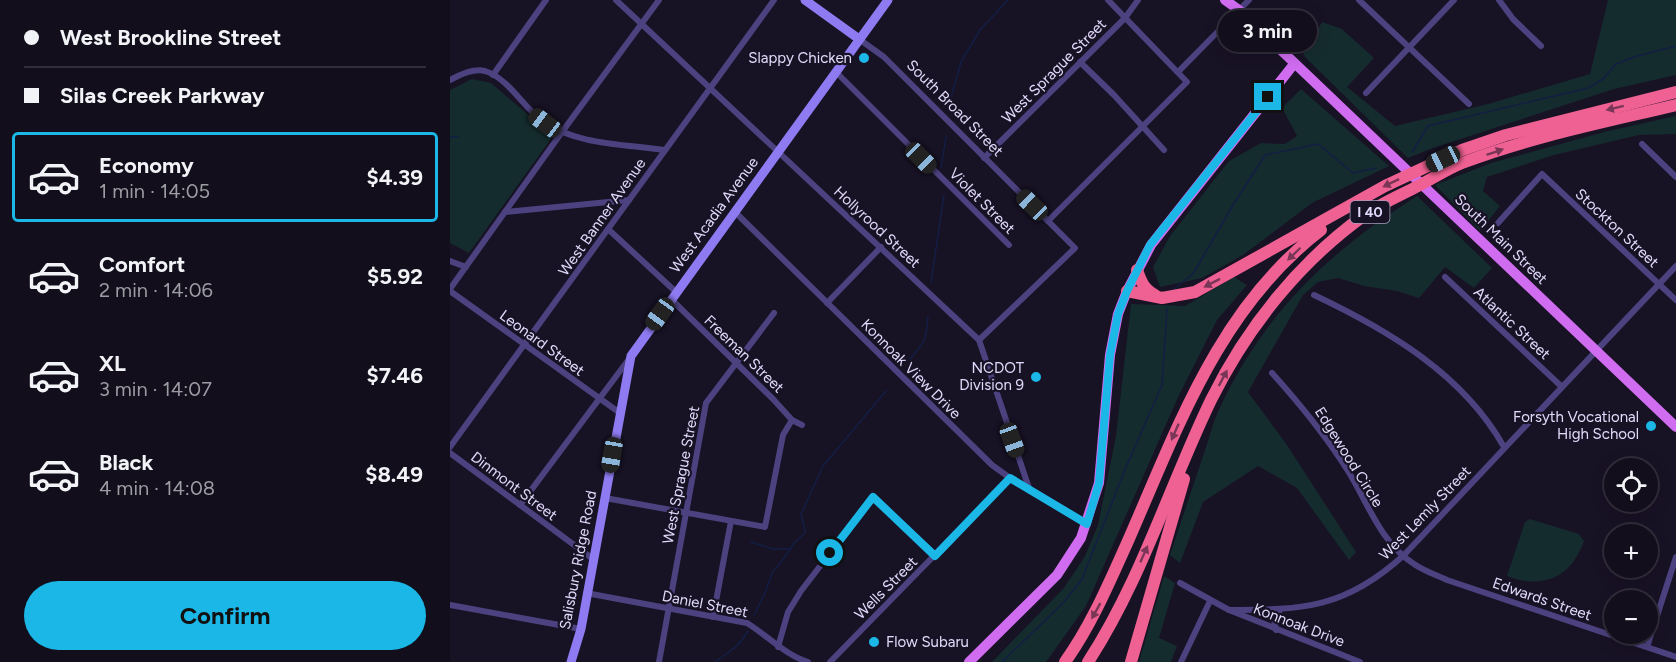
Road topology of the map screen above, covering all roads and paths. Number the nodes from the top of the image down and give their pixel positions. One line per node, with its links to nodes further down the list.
1 (546, 0): 24 (street)
2 (616, 0): 16 (street, Hollyrood Street)
3 (659, 0): 16 (street)
4 (774, 0): 26 (street, West Banner Avenue)
5 (805, 0): 17 (street, South Broad Street)
6 (888, 0): 17 (street, West Acadia Avenue)
7 (1108, 0): 15 (street)
8 (1138, 0): 15 (street, West Sprague Street)
9 (1225, 0): 14 (main road, South Main Street)
10 (1249, 0): 14 (street)
11 (1359, 0): 19 (street)
12 (1454, 0): 19 (street)
13 (1499, 0): 18 (street)
14 (1239, 10): 21 (main road, South Main Street); 23 (street)
15 (1125, 18): 20 (street, West Sprague Street); 23 (street)
16 (641, 24): 26 (street, Hollyrood Street); 33 (street)
17 (860, 39): 22 (street, West Acadia Avenue); 38 (street, South Broad Street)
18 (1541, 46)
19 (1409, 47): 27 (street); 29 (street)
20 (1080, 62): 32 (street); 38 (street, West Sprague Street)
21 (1294, 64): 52 (main road); 65 (main road, South Main Street)
22 (836, 72): 37 (street, West Acadia Avenue); 47 (street, Violet Street)
23 (1178, 72): 32 (street)
24 (493, 75): 25 (street); 33 (street)
25 (450, 80)
26 (710, 87): 35 (street, West Banner Avenue); 37 (street, Hollyrood Street)
27 (1366, 93)
28 (1675, 95): 31 (highway, I 40); 41 (highway, I 40, one-way to 41)
29 (1468, 104)
30 (1676, 110): 31 (highway)
31 (1634, 115): 75 (highway, I 40, one-way to 31)
32 (1142, 127): 36 (street); 44 (street)
33 (562, 132): 35 (street); 43 (street)
34 (1642, 144): 39 (street)
35 (664, 150): 40 (street, West Banner Avenue)
36 (1164, 150)
37 (778, 151): 42 (street, West Acadia Avenue); 48 (street, Hollyrood Street)
38 (984, 158): 44 (street, South Broad Street)
39 (1676, 177)
40 (628, 200): 43 (street); 46 (street, West Banner Avenue)
41 (1355, 204): 59 (highway, one-way to 59); 108 (highway, I 40, one-way to 108)
42 (734, 211): 58 (street, West Acadia Avenue); 61 (street, Konnoak View Drive)
43 (505, 212): 51 (street)
44 (1048, 221): 63 (street, South Broad Street)
45 (1498, 223): 54 (street, Stockton Street)
46 (608, 229): 58 (street, Freeman Street); 64 (street, West Banner Avenue)
47 (1009, 245)
48 (881, 247): 61 (street); 63 (street, Hollyrood Street)
49 (450, 261): 51 (street)
50 (1676, 266): 54 (street, West Lemly Street)
51 (466, 267): 55 (street)
52 (1137, 270): 56 (main road); 59 (highway)
53 (1445, 278): 69 (street, Atlantic Street)
54 (1659, 284): 60 (street, Stockton Street); 65 (street, West Lemly Street)
55 (450, 290): 64 (street, Leonard Street)
56 (1127, 291): 59 (highway); 85 (main road)
57 (1314, 295): 77 (street)
58 (674, 296): 66 (street, West Acadia Avenue); 67 (street, Freeman Street)
59 (1162, 298)
60 (1676, 300)
61 (827, 303): 79 (street, Konnoak View Drive)
62 (774, 313): 67 (street, West Sprague Street)
63 (979, 340): 80 (street, Hollyrood Street)
64 (525, 346): 70 (street, Leonard Street); 76 (street, West Banner Avenue)
65 (1596, 351): 69 (street, West Lemly Street); 74 (main road, South Main Street)
66 (631, 356): 70 (street, West Acadia Avenue); 71 (street, Salisbury Ridge Road)
67 (736, 362): 72 (street, Freeman Street); 83 (street, West Sprague Street)
68 (1272, 373): 86 (street, Edgewood Circle)
69 (1562, 387): 77 (street, West Lemly Street)
70 (598, 399): 71 (street, Leonard Street); 82 (street, West Acadia Avenue)
71 (620, 413): 81 (street, Salisbury Ridge Road)
72 (792, 420): 73 (street, Freeman Street); 84 (street)
73 (802, 424)
74 (1676, 427)
75 (1198, 431): 109 (highway, I 40, one-way to 75); 110 (highway)
76 (450, 447)
77 (1504, 447): 86 (street, West Lemly Street)
78 (450, 453): 82 (street, Dinmont Street)
79 (1010, 478): 80 (street, Konnoak View Drive); 87 (street, Wells Street)
80 (1030, 491): 85 (street, Konnoak View Drive)
81 (605, 498): 83 (street); 88 (street, Salisbury Ridge Road)
82 (520, 505): 88 (street, Dinmont Street)
83 (686, 512): 84 (street); 94 (street, West Sprague Street)
84 (731, 521): 97 (street)
85 (1087, 524): 107 (main road)
86 (1404, 555): 96 (street, West Lemly Street); 101 (street, Edwards Street)
87 (935, 556): 100 (street); 106 (street, Wells Street)
88 (593, 559): 91 (street, Salisbury Ridge Road)
89 (1675, 560): 101 (street)
90 (1180, 583): 92 (street, Konnoak Drive)
91 (586, 593): 94 (street, Daniel Street); 98 (street, Salisbury Ridge Road)
92 (1210, 601): 95 (street, Konnoak Drive); 111 (street)
93 (450, 605): 98 (street)
94 (668, 609): 97 (street, Daniel Street); 104 (street, West Sprague Street)
95 (1229, 610): 96 (street, West Lemly Street); 99 (street, Konnoak Drive)
96 (1280, 610): 99 (street)
97 (713, 617): 100 (street, Daniel Street)
98 (581, 629): 103 (street, Salisbury Ridge Road)
99 (1276, 630): 112 (street, Konnoak Drive)
100 (778, 647): 105 (street, Daniel Street)
101 (1647, 647): 102 (street, Edwards Street)
102 (1676, 657)
103 (571, 662)
104 (659, 662)
105 (808, 662)
106 (830, 662)
107 (969, 662)
108 (1065, 662)
109 (1088, 662)
110 (1131, 662)
111 (1181, 662)
112 (1359, 662)

